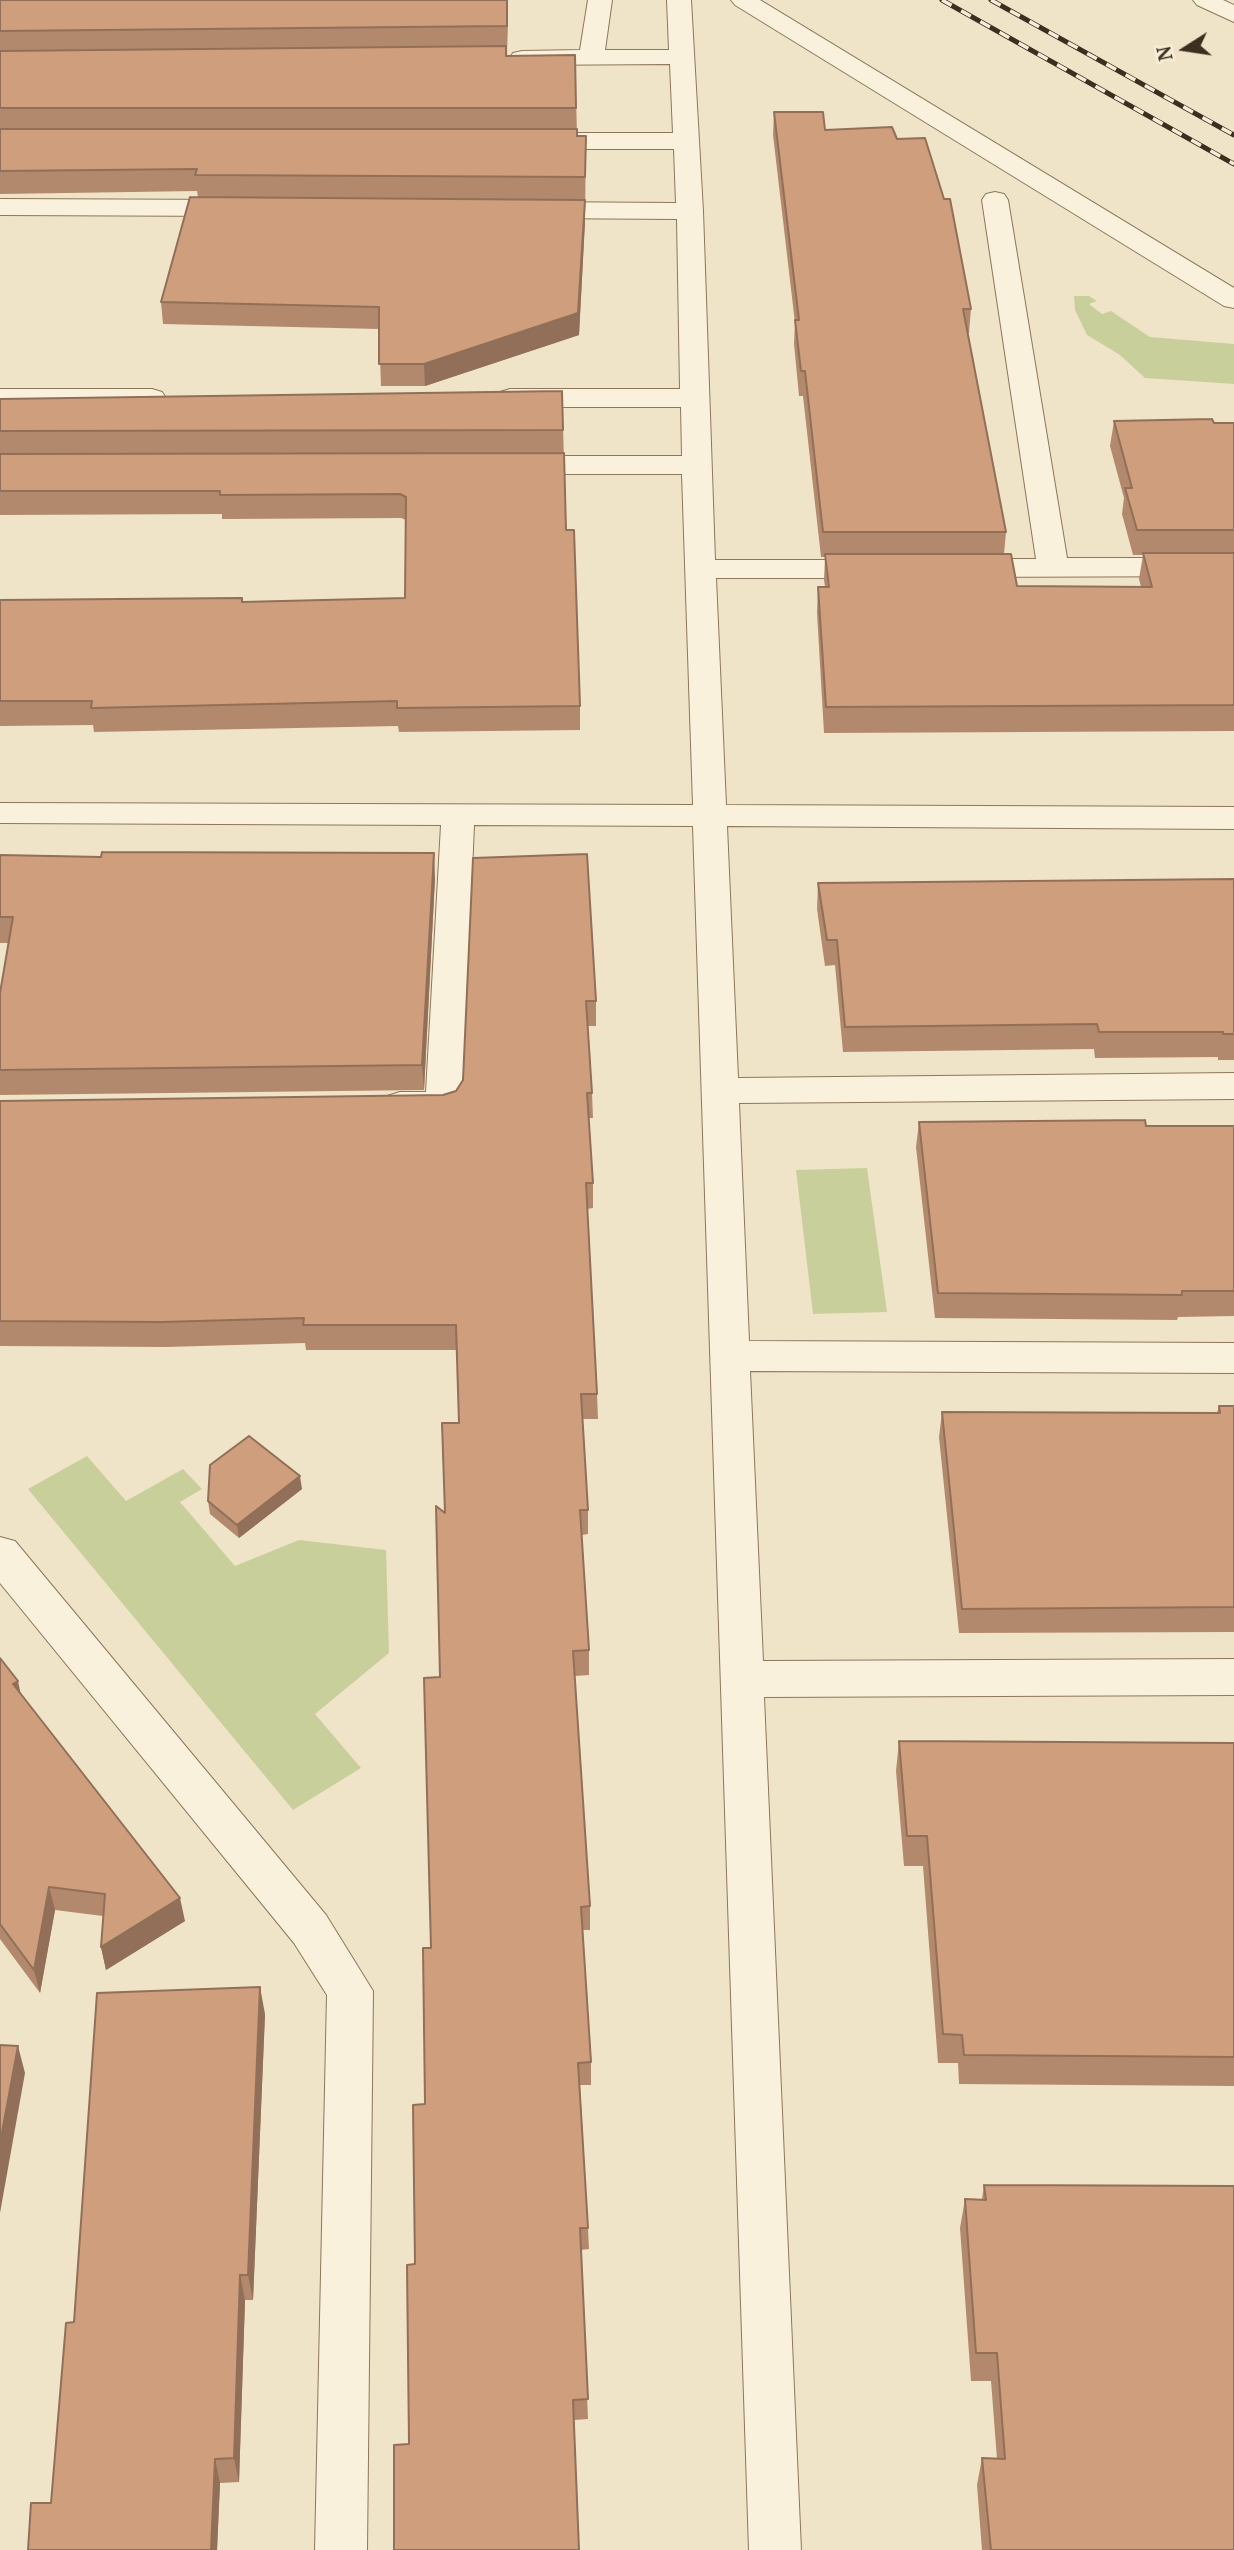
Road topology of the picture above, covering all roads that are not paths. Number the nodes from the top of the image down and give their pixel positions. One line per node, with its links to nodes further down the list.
1 (600, 0): 7 (street)
2 (679, 0): 6 (street)
3 (743, 0): 16 (street)
4 (1205, 0): 5 (street)
5 (1234, 15)
6 (681, 57): 7 (street); 10 (street)
7 (591, 58): 8 (street)
8 (495, 59)
9 (508, 141): 10 (street)
10 (684, 141): 15 (street)
11 (995, 200): 24 (street)
12 (0, 207): 13 (street)
13 (264, 208)
14 (514, 210): 15 (street)
15 (690, 211): 20 (street)
16 (1234, 300)
17 (0, 398): 18 (street)
18 (182, 398)
19 (489, 398): 20 (street)
20 (694, 398): 22 (street)
21 (487, 465): 22 (street)
22 (696, 465): 25 (street)
23 (1234, 567): 24 (street)
24 (1052, 568): 25 (street)
25 (700, 569): 28 (street)
26 (0, 813): 27 (street)
27 (458, 815): 28 (street); 32 (street)
28 (710, 816): 29 (street); 31 (street)
29 (1234, 818)
30 (1234, 1086): 31 (street)
31 (721, 1091): 33 (street)
32 (361, 1106)
33 (730, 1356): 34 (street); 37 (street)
34 (1234, 1358)
35 (0, 1553): 38 (street)
36 (1234, 1677): 37 (street)
37 (742, 1679): 39 (street)
38 (341, 2550)
39 (775, 2550)

